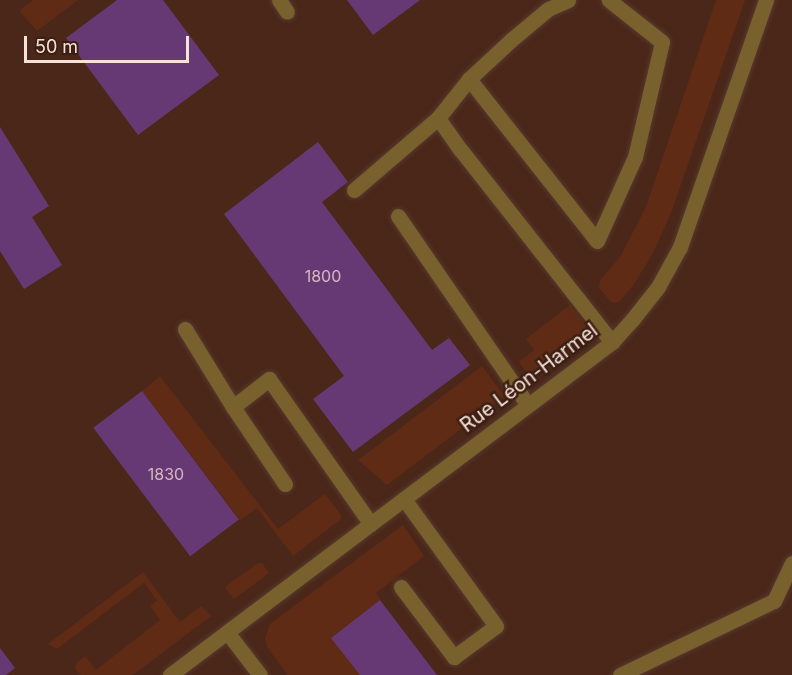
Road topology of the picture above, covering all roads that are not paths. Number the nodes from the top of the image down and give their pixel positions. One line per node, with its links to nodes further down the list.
1 (568, 0): 4 (street)
2 (609, 0): 4 (street)
3 (766, 0): 9 (street, Rue Léon-Harmel)
4 (469, 79): 5 (street)
5 (438, 118): 6 (street); 9 (street)
6 (354, 190)
7 (398, 216): 10 (street)
8 (185, 329): 11 (street)
9 (612, 342): 10 (street, Rue Léon-Harmel)
10 (528, 405): 13 (street, Rue Léon-Harmel)
11 (232, 407): 12 (street); 14 (street)
12 (285, 484)
13 (404, 499): 14 (street, Rue Léon-Harmel); 16 (street)
14 (371, 524): 17 (street, Rue Léon-Harmel)
15 (792, 563): 20 (street)
16 (401, 587)
17 (227, 632): 18 (street, Rue Léon-Harmel); 19 (street)
18 (170, 675)
19 (260, 675)
20 (620, 675)

